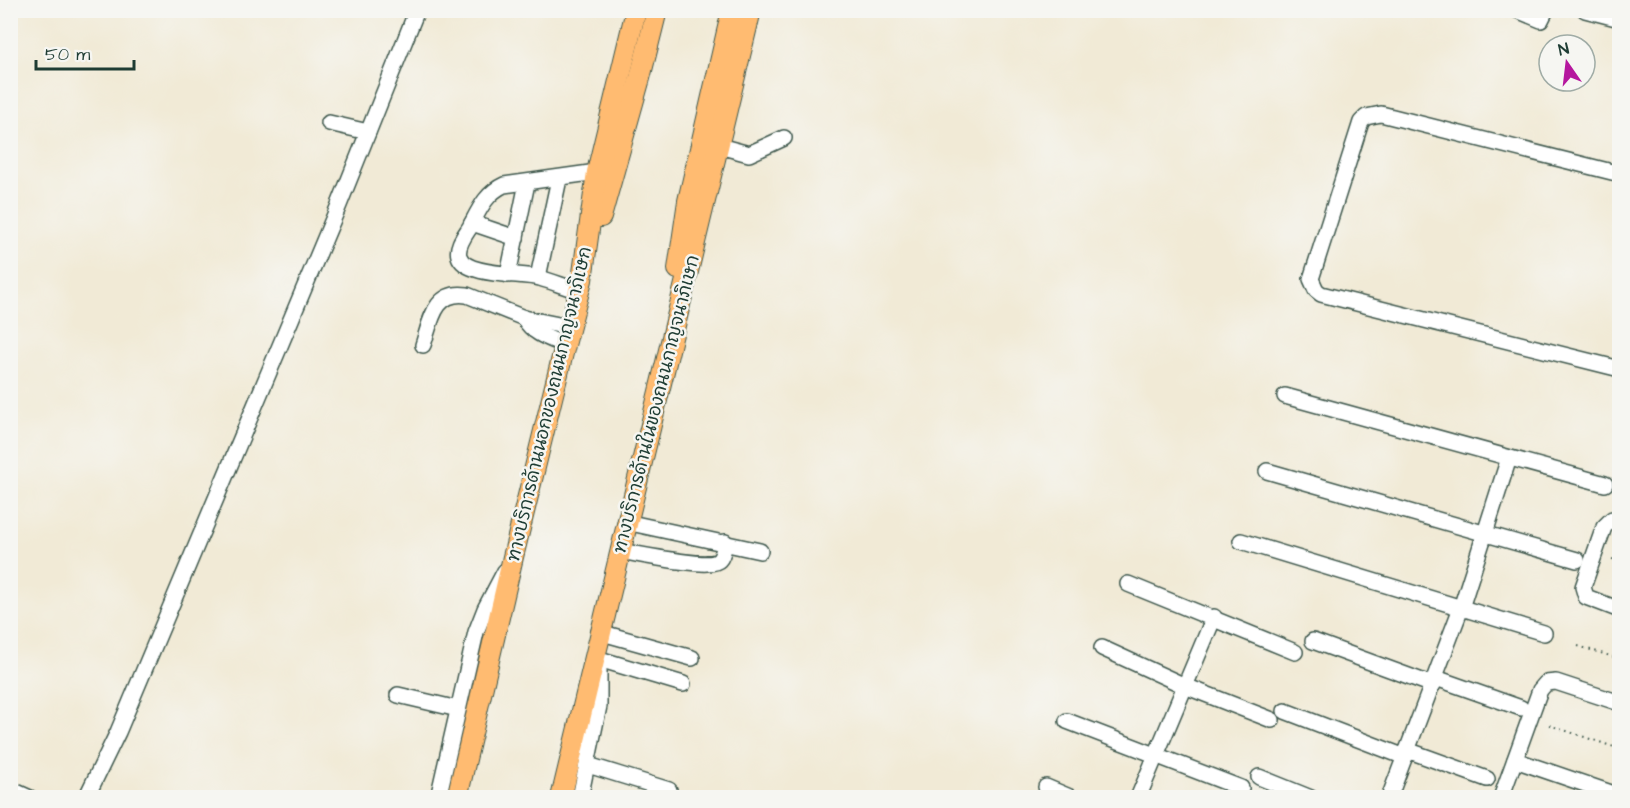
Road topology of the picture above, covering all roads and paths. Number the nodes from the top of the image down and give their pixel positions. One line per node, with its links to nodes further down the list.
1 (417, 10): 11 (street)
2 (636, 10): 14 (main road, ทางบริการด้านนอกของถนนกาญจนาภิเษก)
3 (657, 10): 22 (main road)
4 (732, 10): 23 (main road)
5 (751, 10): 13 (main road, ทางบริการด้านในของถนนกาญจนาภิเษก)
6 (1517, 10): 7 (street)
7 (1546, 10)
8 (1585, 10): 9 (street)
9 (1620, 19)
10 (329, 123): 11 (street)
11 (368, 132): 77 (street)
12 (784, 138): 13 (street)
13 (719, 146): 23 (main road, ทางบริการด้านในของถนนกาญจนาภิเษก)
14 (597, 172): 16 (street); 22 (main road, ทางบริการด้านนอกของถนนกาญจนาภิเษก)
15 (1620, 174): 26 (street)
16 (560, 179): 17 (street); 21 (street)
17 (527, 183): 18 (street); 19 (street)
18 (472, 223): 19 (street); 20 (street)
19 (516, 238): 20 (street)
20 (508, 275): 21 (street)
21 (538, 277): 22 (street)
22 (581, 285): 24 (main road, ทางบริการด้านนอกของถนนกาญจนาภิเษก)
23 (674, 327): 32 (main road, ทางบริการด้านในของถนนกาญจนาภิเษก)
24 (567, 336): 25 (street); 38 (main road, ทางบริการด้านนอกของถนนกาญจนาภิเษก)
25 (423, 345)
26 (1620, 369)
27 (1286, 396): 28 (street)
28 (1509, 458): 30 (street); 33 (street)
29 (1267, 471): 33 (street)
30 (1605, 484)
31 (1620, 519): 44 (street)
32 (626, 522): 35 (street); 36 (main road, ทางบริการด้านในของถนนกาญจนาภิเษก)
33 (1485, 534): 40 (street); 43 (street)
34 (1241, 541): 43 (street)
35 (725, 542): 36 (street); 37 (street)
36 (620, 551): 47 (main road, ทางบริการด้านในของถนนกาญจนาภิเษก)
37 (760, 551)
38 (513, 557): 61 (street); 79 (main road, ทางบริการด้านนอกของถนนกาญจนาภิเษก)
39 (1612, 559): 41 (path)
40 (1576, 560)
41 (1620, 561)
42 (1128, 584): 45 (street)
43 (1461, 608): 46 (street); 55 (street)
44 (1620, 610)
45 (1214, 617): 51 (street); 57 (street)
46 (1544, 633)
47 (598, 636): 52 (street); 53 (street); 80 (main road, ทางบริการด้านในของถนนกาญจนาภิเษก)
48 (1313, 641): 55 (street)
49 (1578, 646): 54 (path)
50 (1102, 648): 57 (street)
51 (1295, 652)
52 (692, 658)
53 (599, 659): 56 (street); 68 (street)
54 (1620, 659)
55 (1435, 681): 60 (street); 65 (street)
56 (682, 684)
57 (1185, 686): 65 (street); 66 (street)
58 (398, 695): 61 (street)
59 (1620, 703): 67 (street)
60 (1521, 708)
61 (458, 709): 78 (street)
62 (1067, 721): 66 (street)
63 (1549, 725): 64 (path)
64 (1620, 749)
65 (1406, 753): 70 (street); 85 (street)
66 (1157, 754): 72 (street); 83 (street)
67 (1515, 760): 75 (street); 86 (street)
68 (588, 765): 74 (street); 81 (street)
69 (1259, 777): 84 (street)
70 (1487, 779)
71 (1046, 787): 82 (street)
72 (1241, 788)
73 (10, 789): 76 (street)
74 (669, 790)
75 (1620, 796)
76 (30, 798)
77 (86, 798)
78 (438, 798)
79 (457, 798)
80 (561, 798)
81 (580, 798)
82 (1072, 798)
83 (1138, 798)
84 (1311, 798)
85 (1389, 798)
86 (1501, 798)

